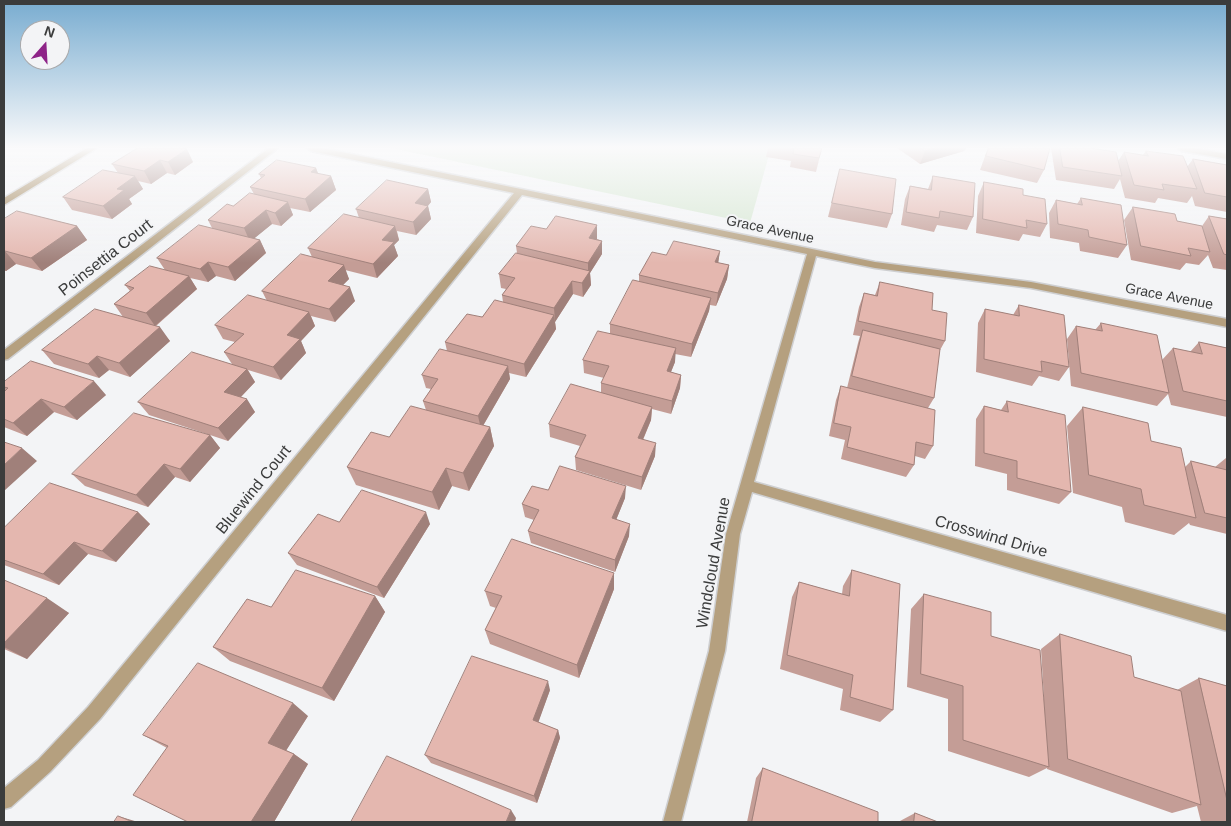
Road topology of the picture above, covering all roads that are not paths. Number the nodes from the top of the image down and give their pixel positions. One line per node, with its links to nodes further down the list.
1 (29, 187): 5 (main road)
2 (224, 187): 8 (street, Poinsettia Court)
3 (498, 187): 4 (street, Grace Avenue)
4 (520, 191): 6 (street, Grace Avenue); 11 (street, Bluewind Court)
5 (4, 202)
6 (812, 252): 7 (street, Grace Avenue); 9 (street, Windcloud Avenue)
7 (1227, 323)
8 (4, 356)
9 (746, 485): 10 (street, Crosswind Drive); 12 (street, Windcloud Avenue)
10 (1227, 623)
11 (4, 800)
12 (672, 822)

